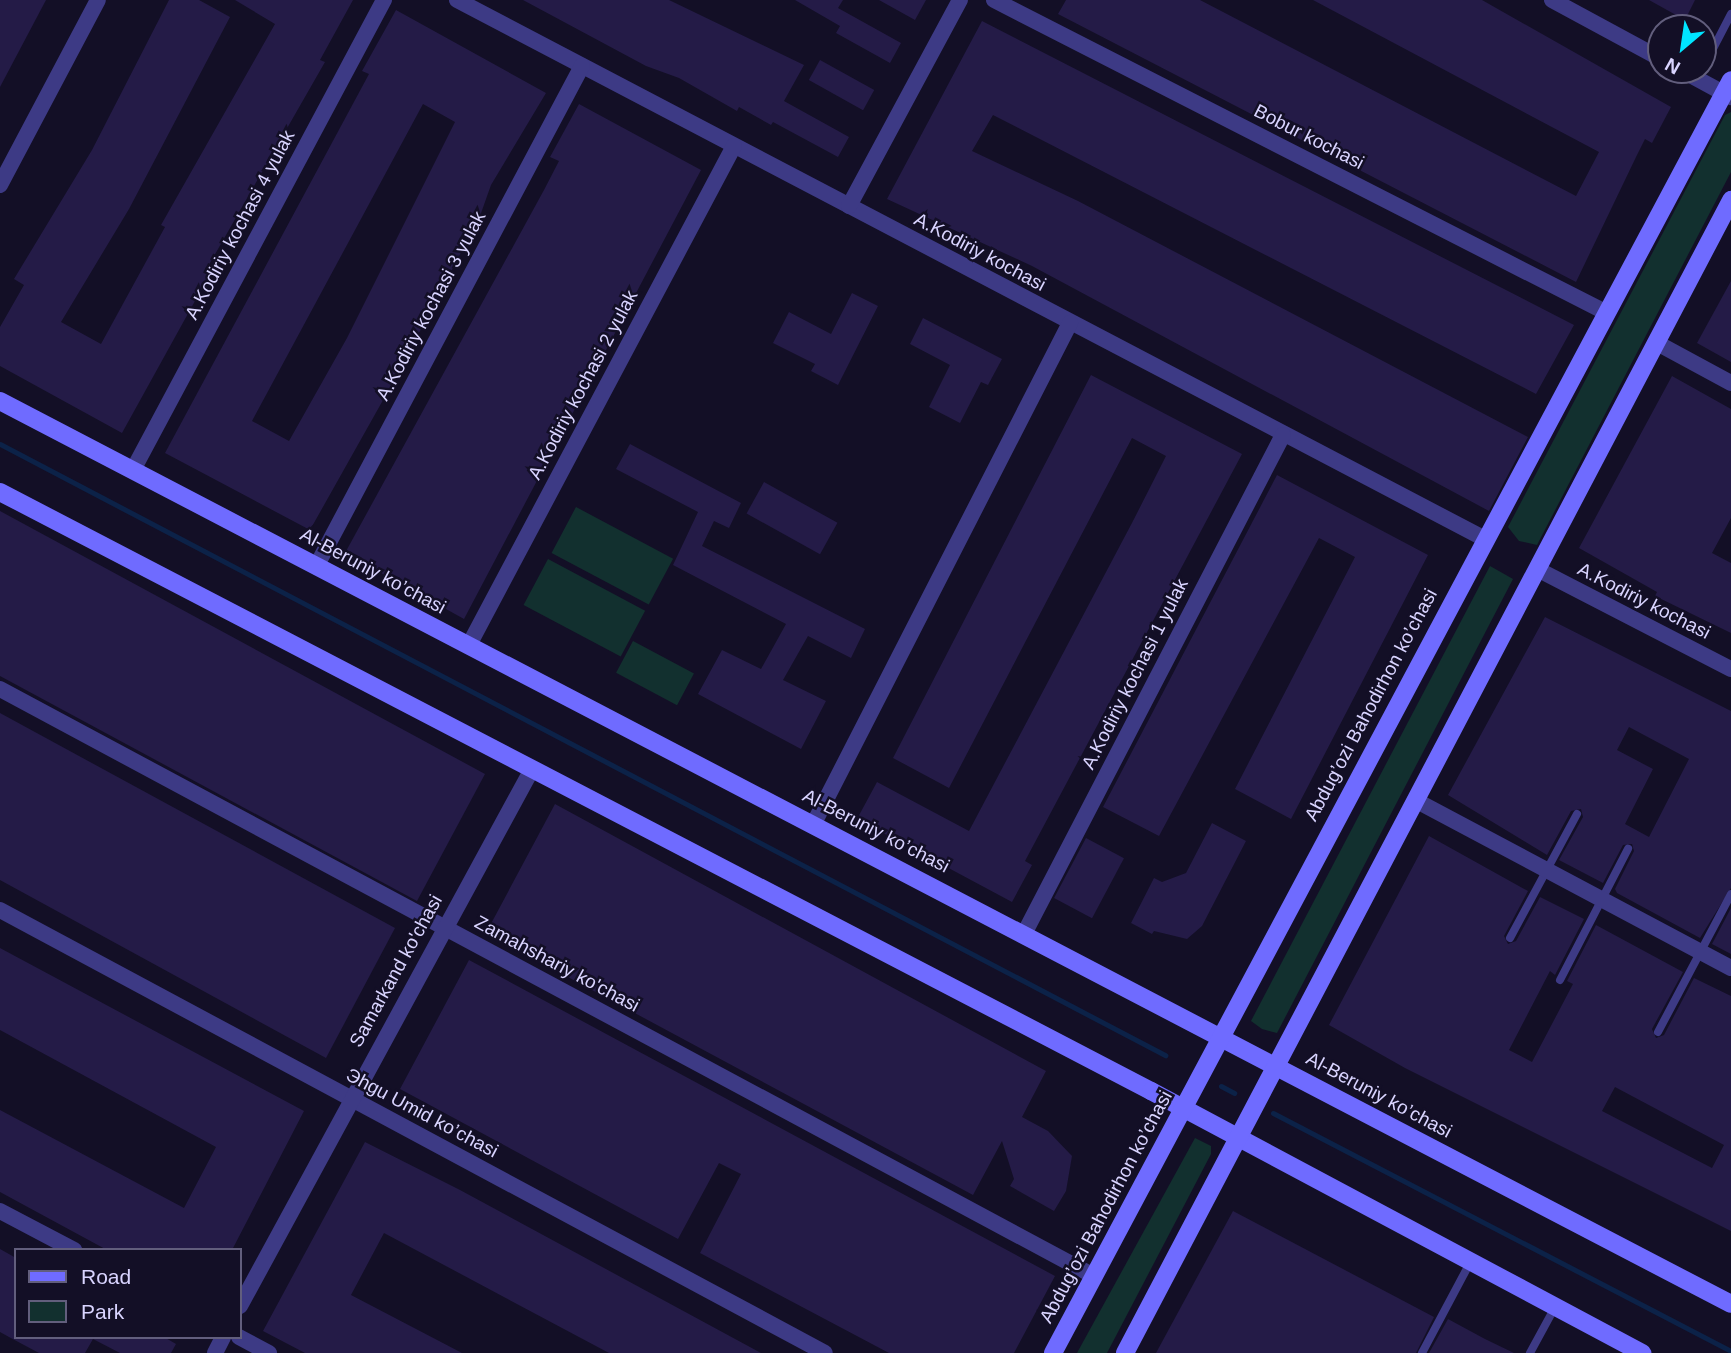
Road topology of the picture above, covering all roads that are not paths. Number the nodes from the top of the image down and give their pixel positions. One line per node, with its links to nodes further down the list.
1 (98, 0): 13 (street)
2 (384, 0): 22 (street, A.Kodiriy kochasi 4 yulak)
3 (457, 0): 10 (street, A.Kodiriy kochasi)
4 (960, 0): 15 (street)
5 (994, 0): 16 (street, Bobur kochasi)
6 (1552, 0): 9 (street)
7 (1731, 14): 8 (lane)
8 (1717, 41)
9 (1647, 51)
10 (582, 66): 12 (street, A.Kodiriy kochasi); 25 (street, A.Kodiriy kochasi 3 yulak)
11 (1728, 90): 16 (main road, Abdug’ozi Bahodirhon ko’chasi)
12 (734, 146): 15 (street, A.Kodiriy kochasi); 27 (street, A.Kodiriy kochasi 2 yulak)
13 (0, 186)
14 (1731, 200): 18 (main road)
15 (849, 206): 17 (street, A.Kodiriy kochasi)
16 (1605, 312): 24 (main road, Abdug’ozi Bahodirhon ko’chasi)
17 (1070, 323): 21 (street, A.Kodiriy kochasi); 33 (street)
18 (1657, 343): 19 (street); 26 (main road)
19 (1731, 383)
20 (0, 401): 22 (main road, Al-Beruniy ko’chasi)
21 (1283, 435): 24 (street, A.Kodiriy kochasi); 40 (street, A.Kodiriy kochasi 1 yulak)
22 (133, 470): 25 (main road, Al-Beruniy ko’chasi)
23 (0, 492): 30 (main road)
24 (1485, 539): 46 (main road, Abdug’ozi Bahodirhon ko’chasi)
25 (317, 565): 27 (main road, Al-Beruniy ko’chasi)
26 (1537, 569): 28 (street, A.Kodiriy kochasi); 31 (main road)
27 (469, 645): 33 (main road, Al-Beruniy ko’chasi)
28 (1731, 669)
29 (0, 689): 39 (street, Zamahshariy ko'chasi)
30 (532, 769): 39 (street, Samarkand ko'chasi); 49 (main road)
31 (1415, 800): 35 (street); 47 (main road)
32 (1577, 814): 35 (lane)
33 (814, 823): 40 (main road, Al-Beruniy ko’chasi)
34 (1628, 849): 37 (lane)
35 (1547, 870): 37 (street); 41 (lane)
36 (1731, 894): 42 (lane)
37 (1601, 898): 42 (street); 44 (lane)
38 (0, 910): 48 (street, Эhgu Umid ko’chasi)
39 (444, 928): 48 (street, Samarkand ko'chasi); 54 (street, Zamahshariy ko'chasi)
40 (1025, 932): 46 (main road, Al-Beruniy ko’chasi)
41 (1510, 938)
42 (1700, 951): 43 (street); 45 (lane)
43 (1731, 968)
44 (1560, 980)
45 (1658, 1032)
46 (1220, 1033): 47 (main road, Al-Beruniy ko’chasi); 49 (main road, Abdug’ozi Bahodirhon ko’chasi)
47 (1277, 1064): 50 (main road); 56 (main road, Al-Beruniy ko’chasi)
48 (351, 1098): 55 (street, Samarkand ko'chasi); 60 (street, Эhgu Umid ko’chasi)
49 (1182, 1108): 50 (main road); 54 (main road, Abdug’ozi Bahodirhon ko’chasi)
50 (1238, 1137): 53 (main road); 62 (main road)
51 (0, 1211): 52 (street)
52 (70, 1248)
53 (1471, 1261): 57 (main road); 63 (lane)
54 (1094, 1276): 61 (main road, Abdug’ozi Bahodirhon ko’chasi)
55 (242, 1302)
56 (1731, 1304)
57 (1555, 1307): 64 (lane); 65 (main road)
58 (242, 1339): 59 (street)
59 (269, 1353)
60 (825, 1353)
61 (1053, 1353)
62 (1125, 1353)
63 (1422, 1353)
64 (1530, 1353)
65 (1642, 1353)

